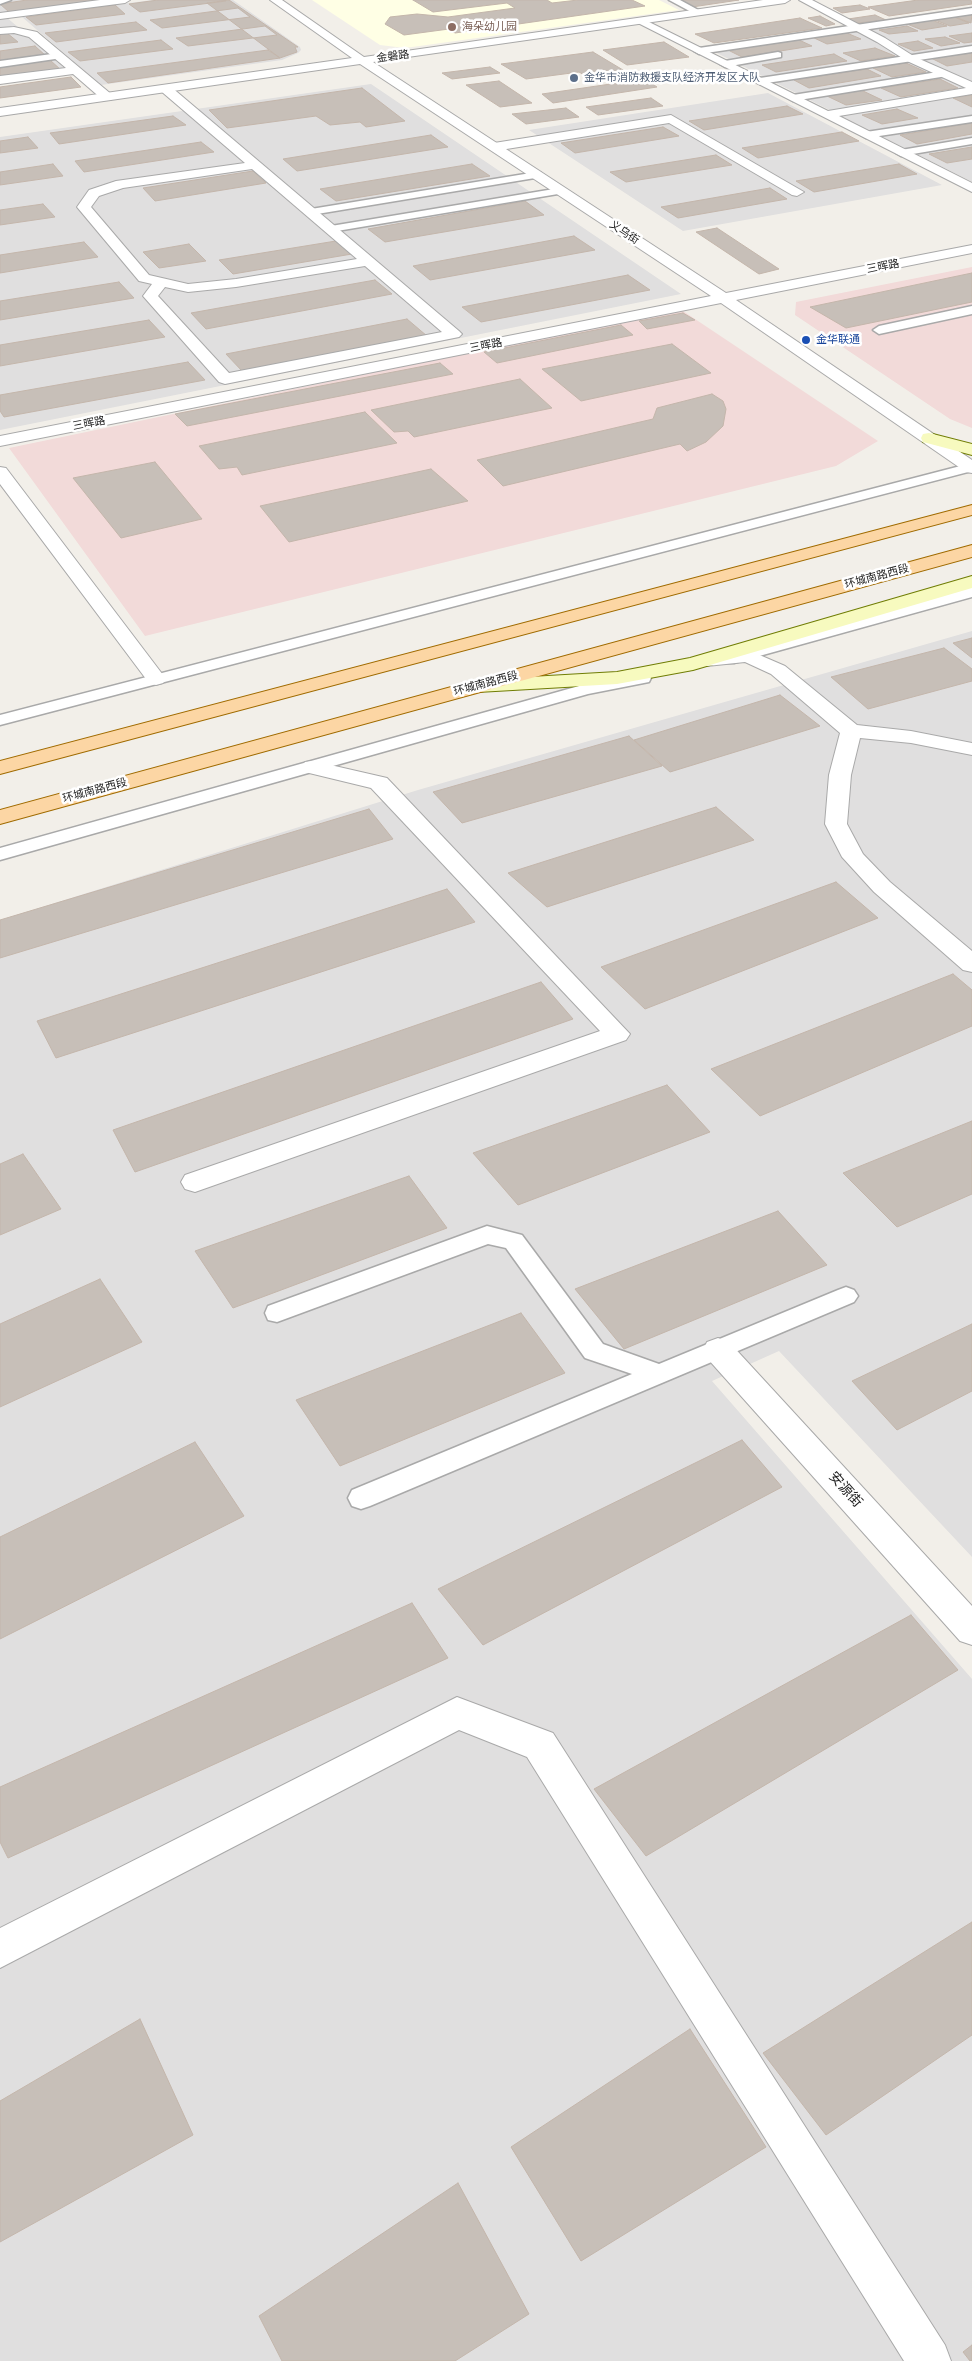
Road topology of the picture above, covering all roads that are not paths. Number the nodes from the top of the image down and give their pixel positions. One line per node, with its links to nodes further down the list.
1 (7, 0): 7 (lane)
2 (125, 0): 10 (street)
3 (275, 0): 24 (street, 义乌街)
4 (673, 0): 9 (lane)
5 (785, 0): 9 (street, 金磐路)
6 (804, 0): 12 (street)
7 (0, 1)
8 (972, 11): 12 (lane)
9 (698, 12): 11 (street, 金磐路)
10 (1, 15)
11 (639, 21): 20 (street); 24 (street, 金磐路)
12 (858, 28): 15 (street); 20 (lane)
13 (0, 31): 16 (street)
14 (899, 37): 15 (lane)
15 (880, 40): 17 (lane); 23 (street)
16 (44, 43): 18 (lane); 22 (street)
17 (861, 43)
18 (26, 45)
19 (972, 49): 23 (lane)
20 (700, 51): 26 (street)
21 (784, 55): 26 (lane)
22 (59, 56): 25 (lane); 27 (street)
23 (911, 59): 28 (street); 30 (lane)
24 (363, 61): 32 (street, 金磐路); 41 (street, 义乌街)
25 (0, 64)
26 (725, 64): 30 (street)
27 (75, 70): 29 (street); 34 (street)
28 (944, 74): 31 (street); 35 (lane)
29 (0, 80)
30 (760, 81): 35 (street)
31 (972, 86)
32 (166, 89): 34 (street, 金磐路); 43 (street)
33 (972, 90): 37 (street)
34 (108, 97): 36 (street, 金磐路)
35 (793, 98): 37 (street)
36 (0, 112)
37 (826, 115): 39 (street)
38 (972, 119): 39 (lane)
39 (866, 135): 42 (street)
40 (972, 141): 42 (lane)
41 (494, 147): 44 (street, 义乌街); 47 (street)
42 (901, 153): 45 (street)
43 (255, 165): 48 (street); 52 (street)
44 (537, 175): 46 (street, 义乌街); 48 (lane)
45 (972, 188)
46 (560, 191): 49 (lane); 53 (street, 义乌街)
47 (797, 192)
48 (311, 212): 49 (street)
49 (331, 229): 51 (street)
50 (972, 249): 53 (street, 三晖路)
51 (368, 261): 52 (street); 52 (street)
52 (161, 282)
53 (725, 299): 56 (street, 义乌街); 57 (street, 三晖路)
54 (972, 310): 55 (lane)
55 (879, 330)
56 (929, 438): 58 (main road); 59 (street, 义乌街)
57 (0, 441)
58 (972, 450)
59 (972, 468): 67 (lane)
60 (0, 472): 67 (street)
61 (972, 510): 73 (main road)
62 (972, 551): 68 (main road, 环城南路西段)
63 (972, 582): 66 (main road)
64 (972, 592): 65 (lane)
65 (748, 656): 66 (street); 70 (street); 72 (lane)
66 (707, 660): 68 (main road)
67 (156, 678): 69 (lane)
68 (478, 686): 74 (main road, 环城南路西段)
69 (0, 720)
70 (851, 731): 71 (street); 76 (street)
71 (972, 748)
72 (313, 767): 75 (lane); 77 (street)
73 (0, 768)
74 (0, 817)
75 (0, 854)
76 (972, 964)
77 (195, 1182)
78 (846, 1296): 80 (lane)
79 (277, 1314): 81 (lane)
80 (718, 1350): 81 (lane); 83 (street, 安源街)
81 (660, 1374): 82 (lane)
82 (362, 1498)
83 (972, 1630)
84 (0, 1949): 85 (street)
85 (929, 2361)

